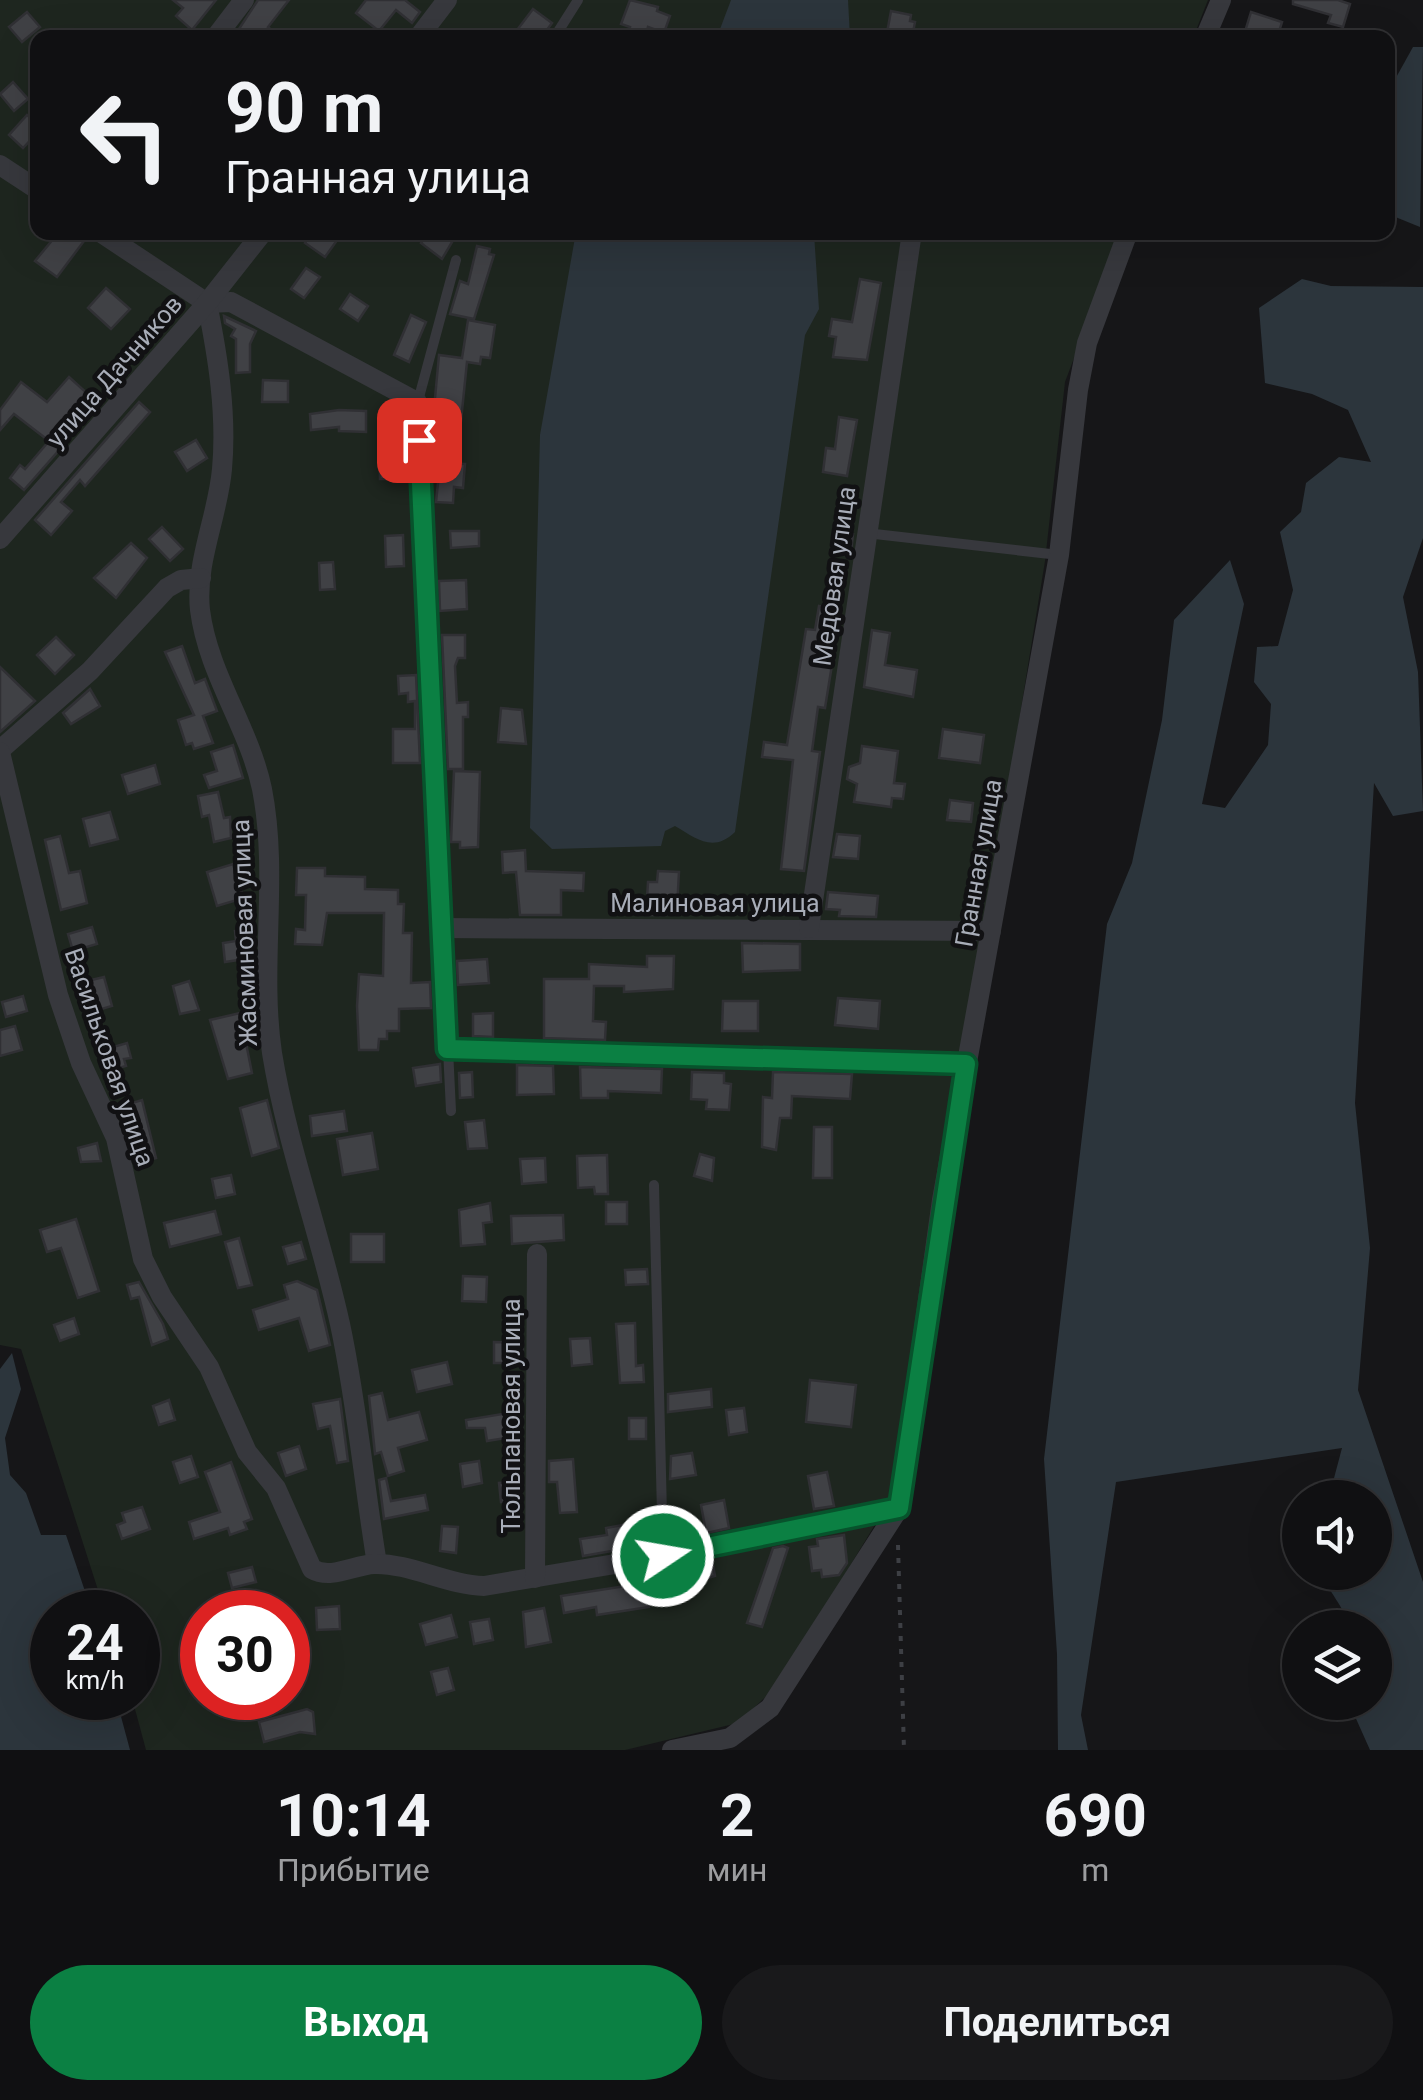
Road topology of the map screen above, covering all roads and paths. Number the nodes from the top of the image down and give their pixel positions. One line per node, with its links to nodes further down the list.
1 (244, 0): 5 (street)
2 (448, 0): 6 (street)
3 (578, 0): 7 (lane)
4 (1222, 0): 8 (street)
5 (221, 30)
6 (424, 30)
7 (559, 30)
8 (1209, 30)
9 (0, 165): 10 (street)
10 (30, 185)
11 (112, 240): 16 (street)
12 (257, 240): 16 (street, улица Дачников)
13 (911, 240): 18 (street, Медовая улица)
14 (1125, 240): 20 (street, Гранная улица)
15 (456, 260): 17 (lane)
16 (207, 303): 17 (street); 19 (street, улица Дачников); 21 (street, Жасминовая улица)
17 (418, 402): 23 (street)
18 (865, 532): 20 (lane); 24 (street, Медовая улица)
19 (0, 539)
20 (1059, 555): 25 (street, Гранная улица)
21 (201, 578): 22 (street, Васильковая улица); 34 (street, Жасминовая улица)
22 (0, 751): 34 (street, Васильковая улица)
23 (439, 928): 24 (street, Малиновая улица); 26 (street)
24 (808, 928): 25 (street, Малиновая улица)
25 (991, 931): 27 (street, Гранная улица)
26 (448, 1050): 27 (street); 28 (lane)
27 (966, 1064): 31 (street, Гранная улица)
28 (451, 1110)
29 (654, 1185): 33 (lane)
30 (537, 1254): 35 (street, Тюльпановая улица)
31 (899, 1508): 33 (street); 36 (street)
32 (898, 1542): 37 (path)
33 (663, 1556): 35 (street)
34 (376, 1564): 35 (street)
35 (535, 1578)
36 (672, 1750)
37 (904, 1750)

